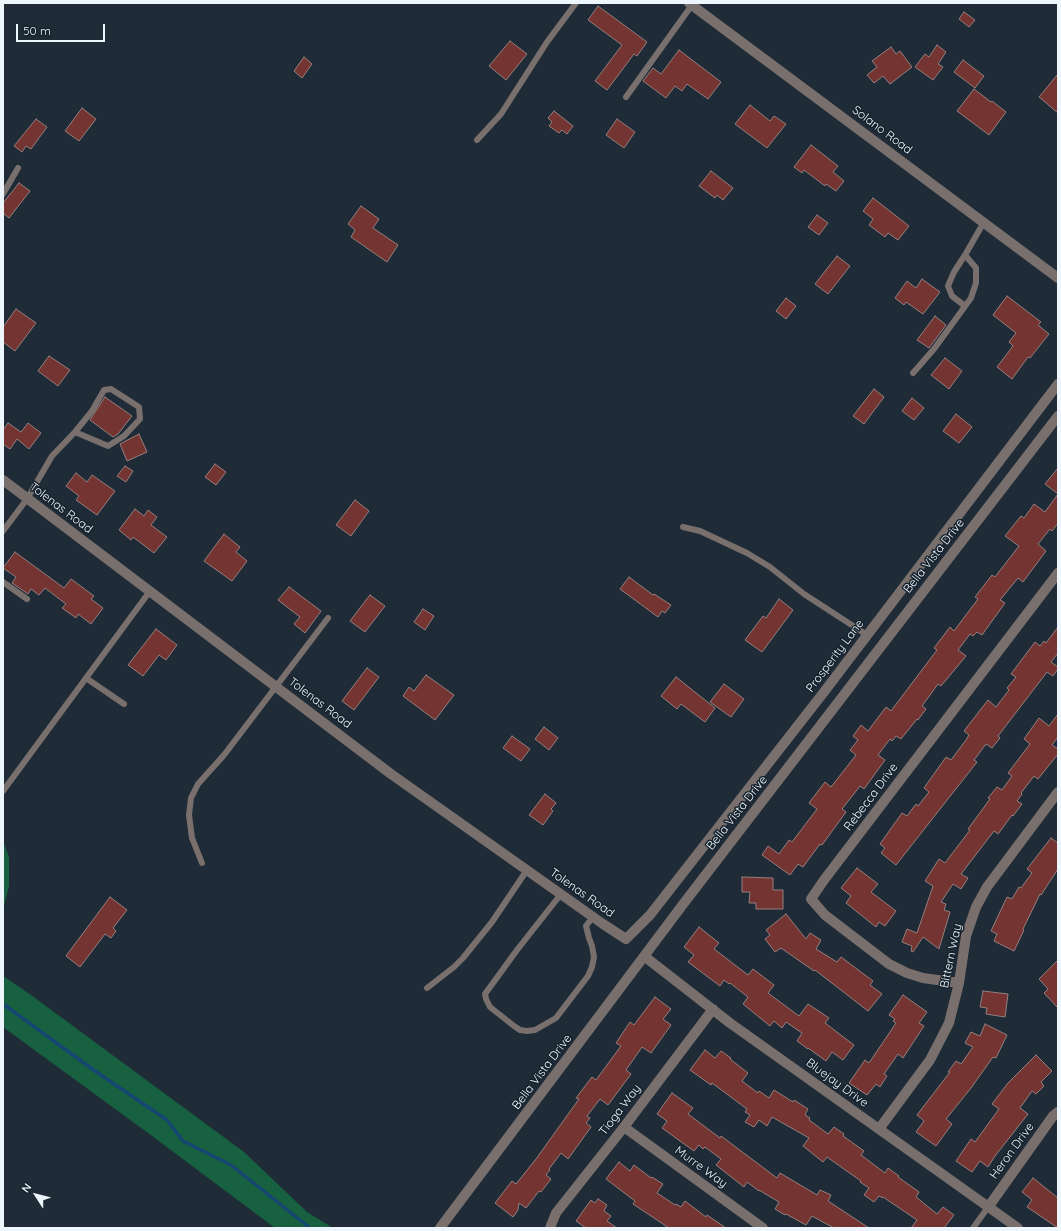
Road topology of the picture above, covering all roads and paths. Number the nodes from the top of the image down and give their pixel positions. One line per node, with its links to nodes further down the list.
1 (576, 3): 4 (lane)
2 (691, 4): 3 (lane); 7 (street, Solano Road)
3 (626, 97)
4 (477, 140)
5 (18, 168): 6 (lane)
6 (3, 194)
7 (984, 222): 8 (lane); 9 (street, Solano Road)
8 (965, 255): 10 (lane); 10 (lane)
9 (1058, 278)
10 (966, 306): 11 (lane)
11 (913, 373)
12 (1058, 384): 24 (street, Prosperity Lane)
13 (1058, 416): 35 (street, Bella Vista Drive)
14 (75, 432): 14 (lane); 16 (lane)
15 (3, 480): 16 (street, Tolenas Road)
16 (27, 499): 18 (lane); 21 (street, Tolenas Road)
17 (683, 527): 24 (lane)
18 (3, 531)
19 (1058, 573): 36 (street, Rebecca Drive)
20 (3, 582): 22 (lane)
21 (150, 591): 25 (lane); 26 (street, Tolenas Road)
22 (27, 600)
23 (328, 618): 26 (lane)
24 (867, 635): 34 (street, Prosperity Lane)
25 (86, 678): 27 (lane); 28 (lane)
26 (277, 687): 30 (lane); 31 (street, Tolenas Road)
27 (124, 704)
28 (3, 792)
29 (1058, 792): 36 (street, Bittern Way)
30 (202, 863)
31 (527, 870): 32 (street, Tolenas Road); 37 (lane)
32 (561, 894): 33 (street, Tolenas Road); 33 (lane)
33 (592, 917): 34 (street, Tolenas Road)
34 (626, 939)
35 (644, 956): 38 (street, Bluejay Drive); 43 (street, Bella Vista Drive)
36 (959, 983): 41 (street, Bittern Way)
37 (427, 988)
38 (713, 1009): 40 (street, Tioga Way); 41 (street, Bluejay Drive)
39 (1058, 1112): 42 (street, Heron Drive)
40 (624, 1127): 44 (street, Tioga Way); 45 (street, Murre Way)
41 (879, 1129): 42 (street, Bluejay Drive)
42 (989, 1206): 46 (lane); 47 (street, Bluejay Drive)
43 (440, 1228)
44 (550, 1228)
45 (763, 1228)
46 (973, 1228)
47 (1018, 1228)

